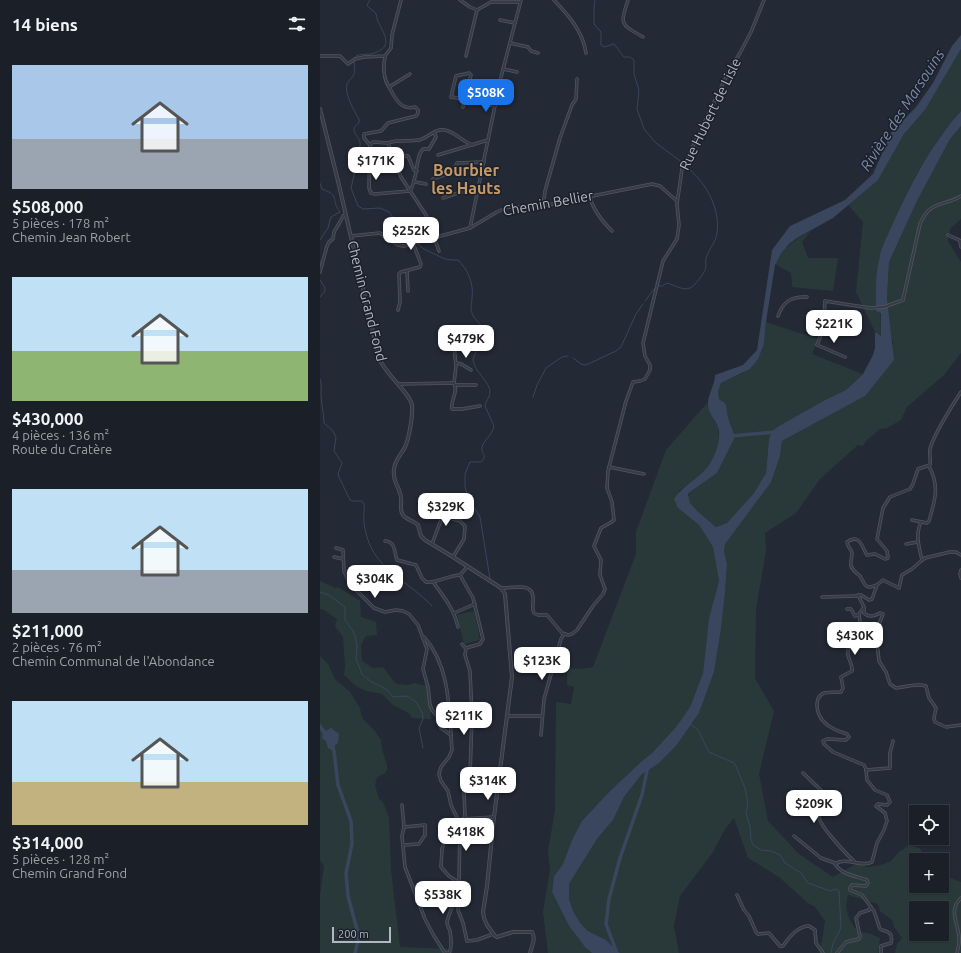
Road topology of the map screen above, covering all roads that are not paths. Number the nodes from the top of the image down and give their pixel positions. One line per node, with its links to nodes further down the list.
1 (401, 0): 16 (street)
2 (460, 0): 8 (street)
3 (554, 0): 14 (street)
4 (764, 0): 46 (street, Rue Hubert de Lisle)
5 (501, 1): 6 (street); 8 (street)
6 (521, 1): 10 (street)
7 (628, 1): 11 (street)
8 (477, 10): 17 (street)
9 (500, 20): 10 (street)
10 (515, 23): 12 (street)
11 (643, 37)
12 (510, 43): 13 (street); 18 (street)
13 (538, 53)
14 (586, 53)
15 (320, 56): 16 (street)
16 (385, 56): 22 (street)
17 (466, 56)
18 (503, 69): 19 (street); 24 (street)
19 (517, 72)
20 (410, 74): 22 (street)
21 (577, 79): 47 (street)
22 (390, 87): 30 (street)
23 (465, 100): 23 (street); 24 (street); 25 (street)
24 (495, 106): 28 (street)
25 (463, 107)
26 (320, 109): 48 (street, Chemin Grand Fond)
27 (434, 132): 29 (street); 31 (street); 37 (street)
28 (488, 140): 31 (street); 34 (street)
29 (388, 143): 30 (street); 33 (street)
30 (370, 145): 36 (street)
31 (473, 145): 32 (street)
32 (438, 155)
33 (393, 158): 35 (street); 37 (street)
34 (484, 162): 38 (street); 41 (street)
35 (396, 166): 36 (street); 42 (street)
36 (370, 170): 42 (street)
37 (417, 171): 39 (street)
38 (434, 179)
39 (414, 182): 40 (street); 42 (street)
40 (426, 184)
41 (478, 188): 45 (street); 49 (street)
42 (410, 191): 53 (street)
43 (590, 196): 46 (street, Chemin Bellier); 47 (street, Chemin Bellier); 50 (street)
44 (961, 196): 65 (street)
45 (443, 198)
46 (677, 201): 74 (street, Rue Hubert de Lisle)
47 (543, 206): 49 (street, Chemin Bellier)
48 (346, 215): 52 (street, Chemin Grand Fond); 59 (street)
49 (470, 228): 53 (street, Chemin Bellier)
50 (612, 231)
51 (948, 235): 54 (street)
52 (351, 236): 55 (street, Chemin Bellier); 69 (street, Chemin Grand Fond)
53 (434, 237): 55 (street, Chemin Bellier); 57 (street)
54 (961, 241): 56 (street)
55 (413, 244): 58 (street)
56 (961, 247)
57 (439, 252)
58 (406, 270): 60 (street); 62 (street)
59 (320, 272)
60 (408, 291)
61 (807, 297): 63 (street)
62 (398, 310)
63 (778, 316)
64 (468, 327): 66 (street)
65 (845, 357)
66 (456, 364): 67 (street); 68 (street)
67 (471, 370)
68 (455, 384): 69 (street); 70 (street); 72 (street)
69 (397, 385): 82 (street, Chemin Grand Fond)
70 (476, 385)
71 (961, 392): 73 (street)
72 (480, 406)
73 (929, 466): 79 (street); 95 (street)
74 (609, 467): 75 (street); 107 (street, Rue Hubert de Lisle)
75 (644, 474)
76 (447, 504): 77 (street)
77 (443, 516): 82 (street); 86 (street)
78 (912, 520): 79 (street)
79 (921, 522): 81 (street)
80 (385, 541): 94 (street)
81 (918, 542): 83 (street); 89 (street)
82 (432, 544): 86 (street, Chemin Grand Fond)
83 (906, 544)
84 (336, 548): 88 (street)
85 (961, 555): 89 (street)
86 (453, 556): 90 (street, Chemin Grand Fond)
87 (334, 557): 88 (street)
88 (343, 559): 108 (street)
89 (922, 560): 95 (street)
90 (468, 566): 92 (street); 96 (street, Chemin Grand Fond)
91 (961, 570): 93 (street)
92 (460, 575): 94 (street); 99 (street)
93 (961, 578)
94 (433, 582): 102 (street)
95 (876, 585): 97 (street)
96 (501, 588): 107 (street); 111 (street)
97 (858, 596): 98 (street); 100 (street)
98 (822, 597)
99 (475, 604): 102 (street); 110 (street)
100 (864, 607): 103 (street); 105 (street)
101 (846, 610): 103 (street)
102 (454, 613): 104 (street)
103 (859, 614): 117 (street)
104 (458, 627)
105 (877, 630): 106 (street); 113 (street)
106 (860, 633)
107 (564, 634): 112 (street)
108 (423, 636): 114 (street); 114 (street)
109 (462, 644): 110 (street)
110 (466, 649): 121 (street)
111 (506, 716): 112 (street); 120 (street)
112 (542, 716): 115 (street)
113 (961, 725)
114 (451, 735): 122 (street)
115 (541, 735)
116 (893, 741): 117 (street)
117 (866, 770): 126 (street)
118 (803, 773): 126 (street)
119 (402, 805): 123 (street)
120 (494, 817): 121 (street); 134 (street)
121 (465, 818): 122 (street)
122 (459, 822): 128 (street); 129 (street)
123 (404, 827): 125 (street); 125 (street)
124 (794, 836): 127 (street)
125 (403, 845): 135 (street)
126 (854, 861): 127 (street)
127 (835, 863): 133 (street)
128 (454, 880): 129 (street); 130 (street)
129 (459, 884): 130 (street); 134 (street)
130 (458, 891): 135 (street)
131 (737, 895): 137 (street)
132 (961, 898): 140 (street)
133 (871, 908): 138 (street); 139 (street)
134 (493, 934): 136 (street)
135 (446, 953)
136 (530, 953)
137 (823, 953)
138 (837, 953)
139 (881, 953)
140 (957, 953)

